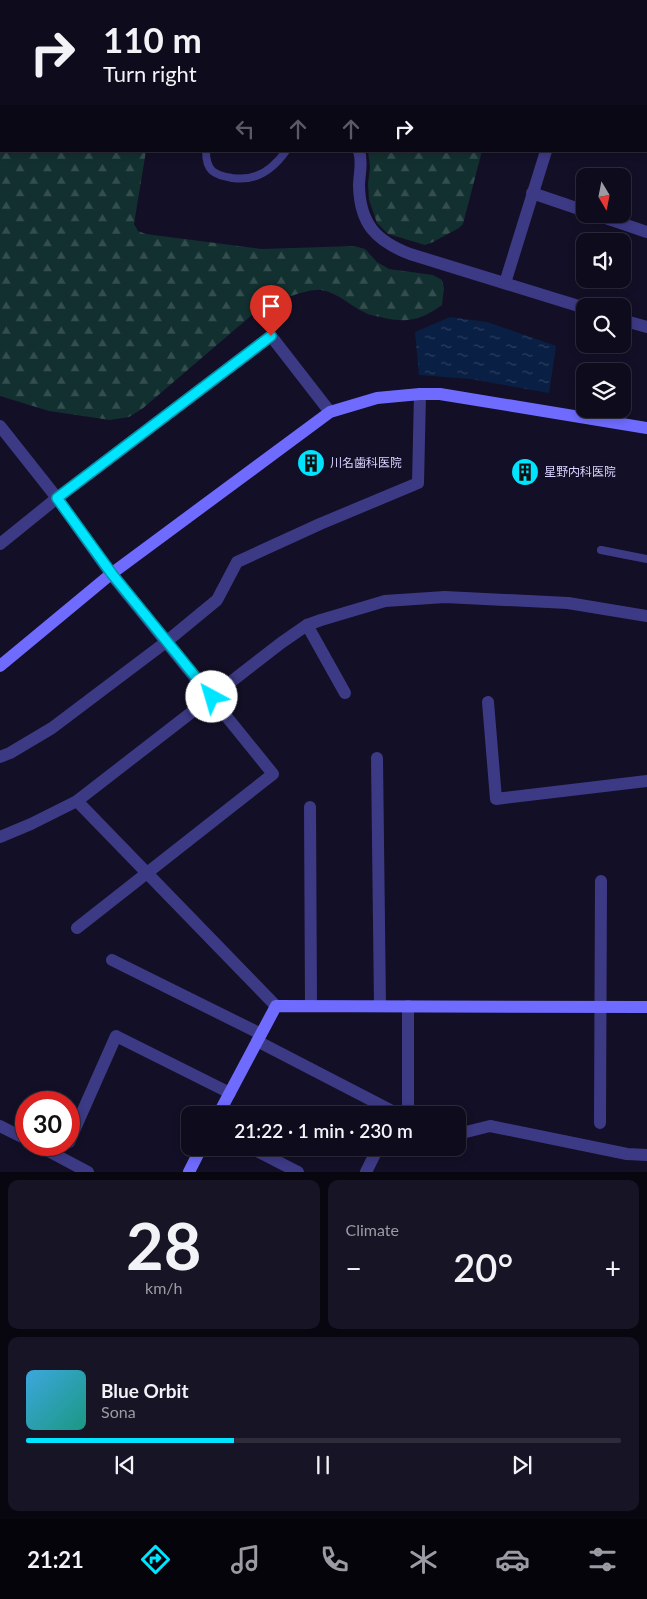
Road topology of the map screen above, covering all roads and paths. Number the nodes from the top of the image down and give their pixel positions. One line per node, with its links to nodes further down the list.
1 (206, 152): 2 (lane)
2 (285, 152)
3 (359, 152): 9 (street)
4 (546, 152): 5 (street)
5 (532, 192): 6 (street); 9 (street)
6 (576, 207)
7 (620, 223): 8 (street)
8 (647, 232)
9 (505, 283): 10 (street)
10 (576, 305)
11 (631, 323): 12 (street)
12 (647, 327)
13 (420, 394): 14 (street); 16 (street); 24 (street)
14 (330, 412): 17 (street); 21 (street)
15 (0, 426): 17 (street)
16 (647, 428)
17 (57, 498): 18 (street); 21 (street)
18 (0, 544)
19 (601, 550): 20 (lane)
20 (647, 559)
21 (112, 574): 24 (street); 25 (street)
22 (647, 616): 23 (street)
23 (307, 625): 26 (street); 27 (street)
24 (166, 642): 27 (street); 29 (street)
25 (0, 666)
26 (345, 693)
27 (212, 697): 32 (street); 35 (street)
28 (488, 702): 31 (street)
29 (0, 757)
30 (377, 758): 41 (street)
31 (647, 781)
32 (77, 801): 34 (street); 35 (street)
33 (310, 807): 40 (street)
34 (0, 837)
35 (148, 872): 37 (street); 39 (street)
36 (601, 881): 43 (street)
37 (77, 928)
38 (112, 960): 45 (street)
39 (276, 1006): 40 (street); 45 (street)
40 (311, 1006): 41 (street)
41 (380, 1006): 42 (street)
42 (408, 1006): 43 (street); 49 (street)
43 (601, 1007): 44 (street); 51 (street)
44 (647, 1007)
45 (259, 1037): 46 (street); 48 (street)
46 (230, 1093): 47 (street); 50 (street)
47 (223, 1106)
48 (385, 1106)
49 (401, 1106)
50 (80, 1116)
51 (600, 1123)
52 (0, 1126): 54 (street)
53 (466, 1132): 55 (street)
54 (15, 1134)
55 (647, 1154)
56 (58, 1156): 60 (street)
57 (198, 1156): 62 (street)
58 (267, 1156): 63 (street)
59 (374, 1156): 64 (street)
60 (62, 1158): 61 (street)
61 (88, 1172)
62 (189, 1172)
63 (298, 1172)
64 (366, 1172)

